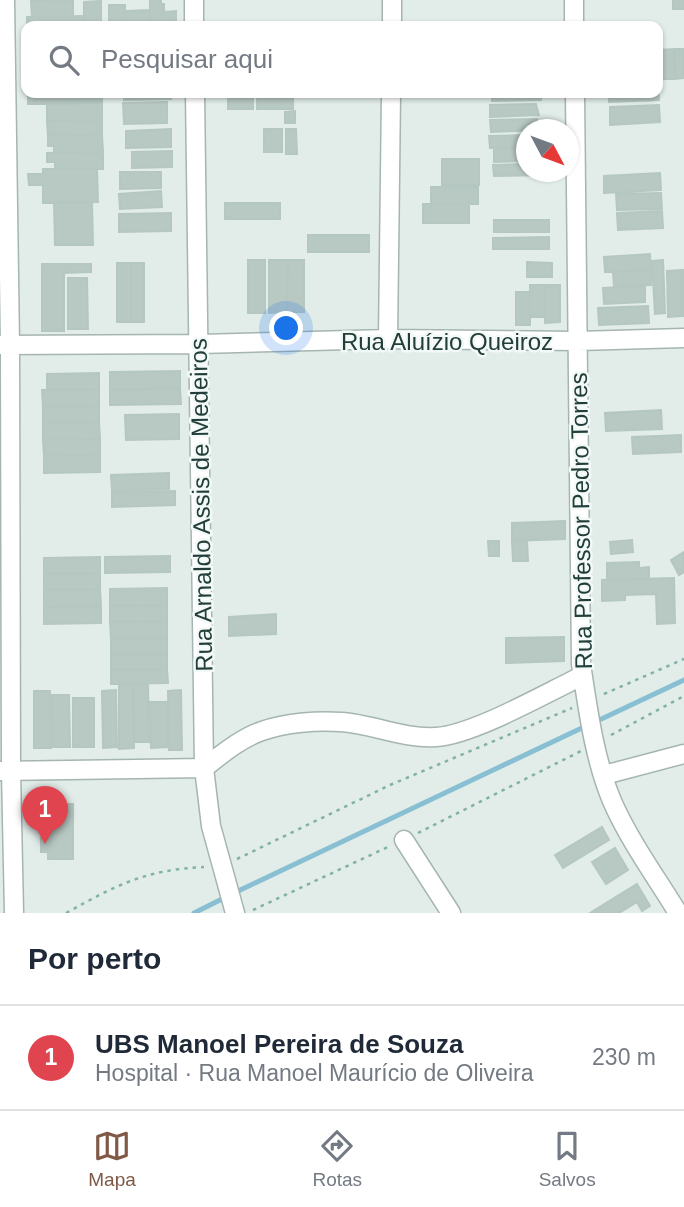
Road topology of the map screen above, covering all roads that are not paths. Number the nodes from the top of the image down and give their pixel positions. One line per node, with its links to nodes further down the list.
1 (5, 0): 15 (street)
2 (194, 0): 5 (street)
3 (392, 0): 6 (street)
4 (574, 0): 7 (street)
5 (194, 21)
6 (392, 21)
7 (574, 21)
8 (195, 98): 14 (street, Rua Arnaldo Assis de Medeiros)
9 (391, 98): 12 (street)
10 (575, 98): 13 (street, Rua Professor Pedro Torres)
11 (684, 338): 13 (street, Rua Aluízio Queiroz)
12 (388, 339): 13 (street, Rua Aluízio Queiroz); 14 (street, Rua Aluízio Queiroz)
13 (578, 341): 16 (street, Rua Professor Pedro Torres)
14 (200, 344): 15 (street, Rua Aluízio Queiroz); 18 (street, Rua Arnaldo Assis de Medeiros)
15 (5, 345): 19 (street)
16 (582, 676): 18 (street); 20 (street, Rua Professor Pedro Torres)
17 (684, 754): 20 (street)
18 (204, 768): 19 (street); 22 (street, Rua Arnaldo Assis de Medeiros)
19 (5, 771): 23 (street)
20 (604, 775): 25 (street, Rua Professor Pedro Torres)
21 (404, 839): 24 (street)
22 (239, 912)
23 (14, 913)
24 (451, 913)
25 (678, 913)

